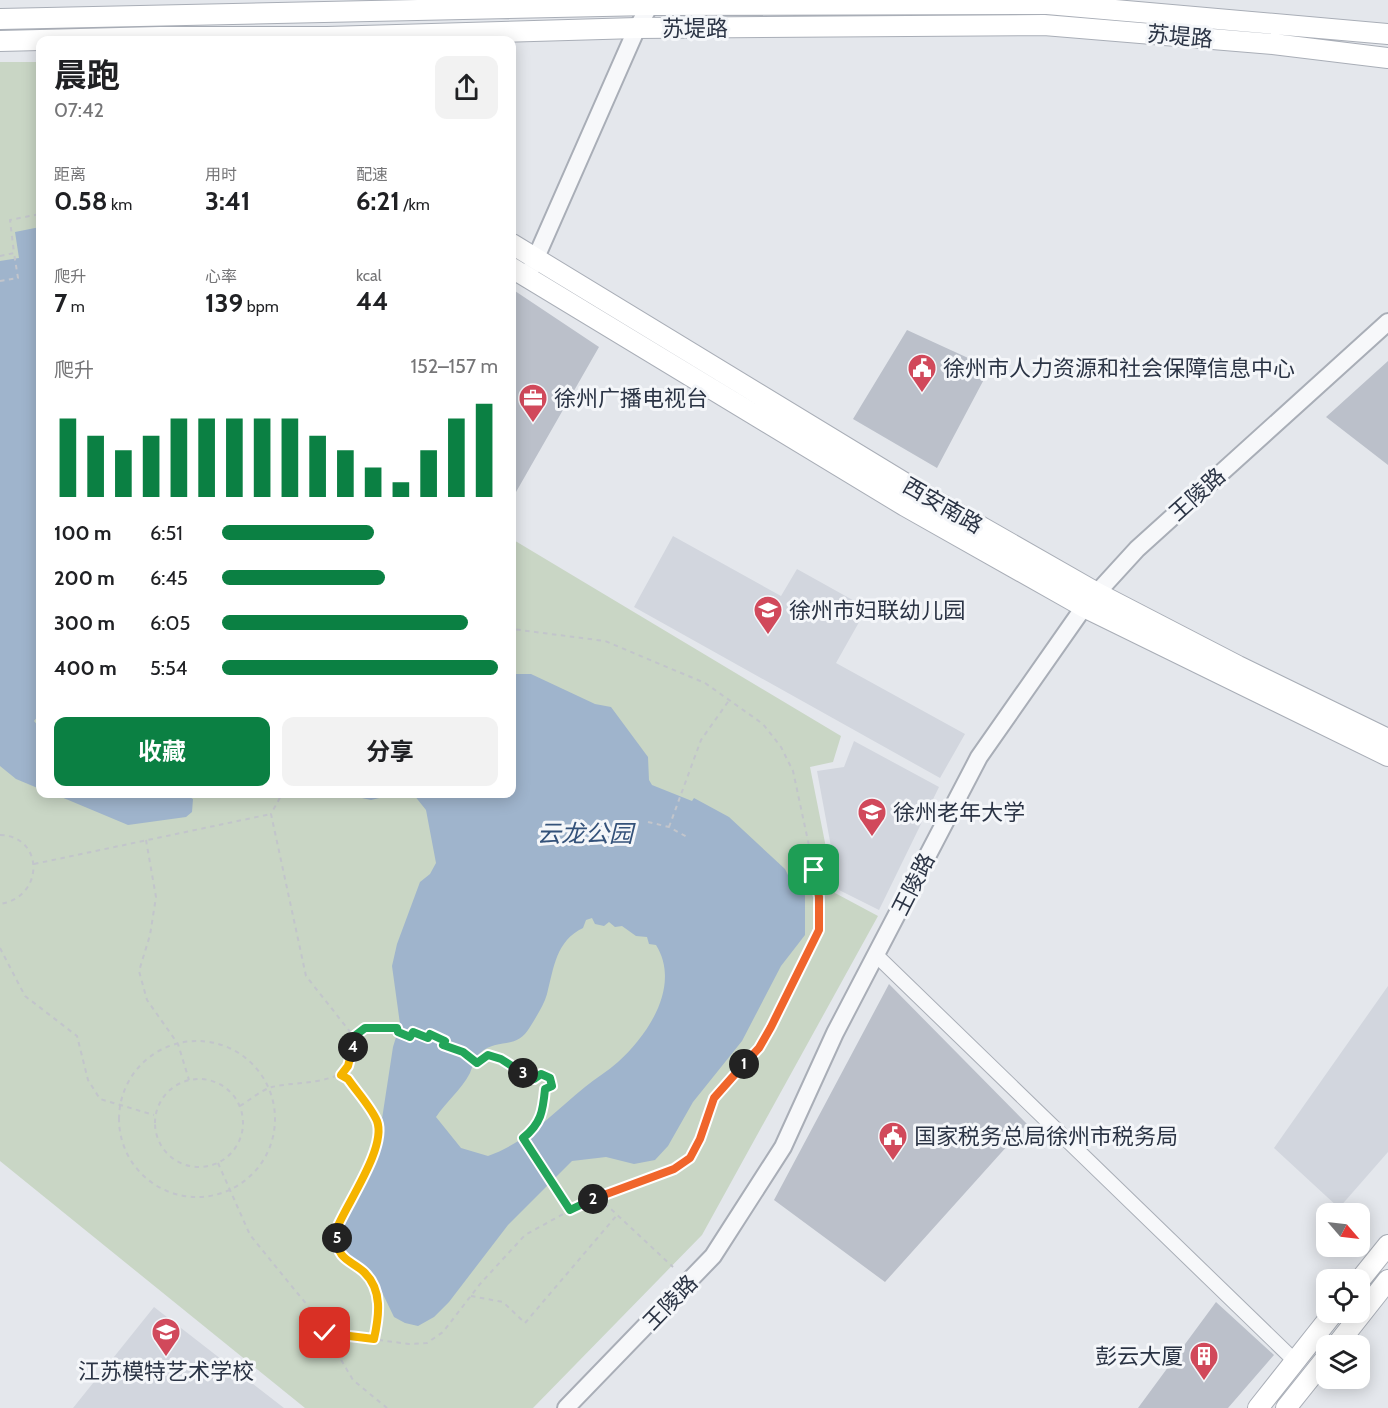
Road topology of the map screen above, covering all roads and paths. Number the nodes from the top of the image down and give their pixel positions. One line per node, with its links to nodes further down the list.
1 (651, 2): 2 (main road, 苏堤路); 4 (street); 5 (main road, 苏堤路)
2 (169, 15): 3 (main road, 苏堤路); 6 (main road)
3 (0, 19)
4 (637, 28): 7 (main road, 苏堤路); 10 (main road, 苏堤路); 15 (street)
5 (1388, 34)
6 (199, 36)
7 (410, 36)
8 (0, 41): 9 (main road, 苏堤路)
9 (36, 41)
10 (1388, 58)
11 (36, 215): 13 (path)
12 (516, 247): 15 (main road, 西安南路)
13 (14, 254): 14 (path); 17 (path)
14 (0, 256)
15 (535, 260): 16 (street); 19 (main road, 西安南路)
16 (519, 273): 19 (main road, 西安南路)
17 (0, 281)
18 (1388, 322): 19 (street, 王陵路)
19 (1091, 600): 22 (main road, 西安南路); 23 (main road, 西安南路); 34 (street, 王陵路)
20 (516, 630): 21 (path)
21 (730, 699): 27 (path); 45 (path)
22 (1388, 739)
23 (1388, 756)
24 (280, 798): 25 (path)
25 (271, 814): 30 (path); 35 (path)
26 (648, 822): 27 (path)
27 (669, 827): 29 (path)
28 (0, 835): 31 (path)
29 (687, 837)
30 (146, 840): 31 (path); 36 (path)
31 (34, 864): 32 (path)
32 (0, 904)
33 (0, 948): 40 (path)
34 (876, 955): 57 (street); 60 (street, 王陵路)
35 (352, 1038): 37 (path); 46 (path)
36 (177, 1044): 38 (path); 39 (path); 40 (path)
37 (341, 1075): 39 (path); 56 (path)
38 (189, 1080): 41 (path); 42 (path)
39 (269, 1088): 41 (path); 44 (path)
40 (119, 1105): 42 (path); 44 (path)
41 (240, 1106): 43 (path)
42 (155, 1115): 43 (path)
43 (218, 1162): 44 (path)
44 (231, 1189): 54 (path)
45 (598, 1197): 46 (path); 47 (path)
46 (570, 1210): 52 (path)
47 (617, 1215): 49 (path); 52 (path)
48 (1388, 1245): 50 (main road)
49 (673, 1268)
50 (1369, 1269)
51 (1388, 1280): 55 (main road)
52 (471, 1296): 56 (path)
53 (1325, 1323): 57 (main road)
54 (325, 1333): 56 (path); 59 (path)
55 (1345, 1335)
56 (374, 1339)
57 (1295, 1361): 61 (main road)
58 (1316, 1370): 62 (main road)
59 (387, 1408)
60 (566, 1408)
61 (1258, 1408)
62 (1286, 1408)

